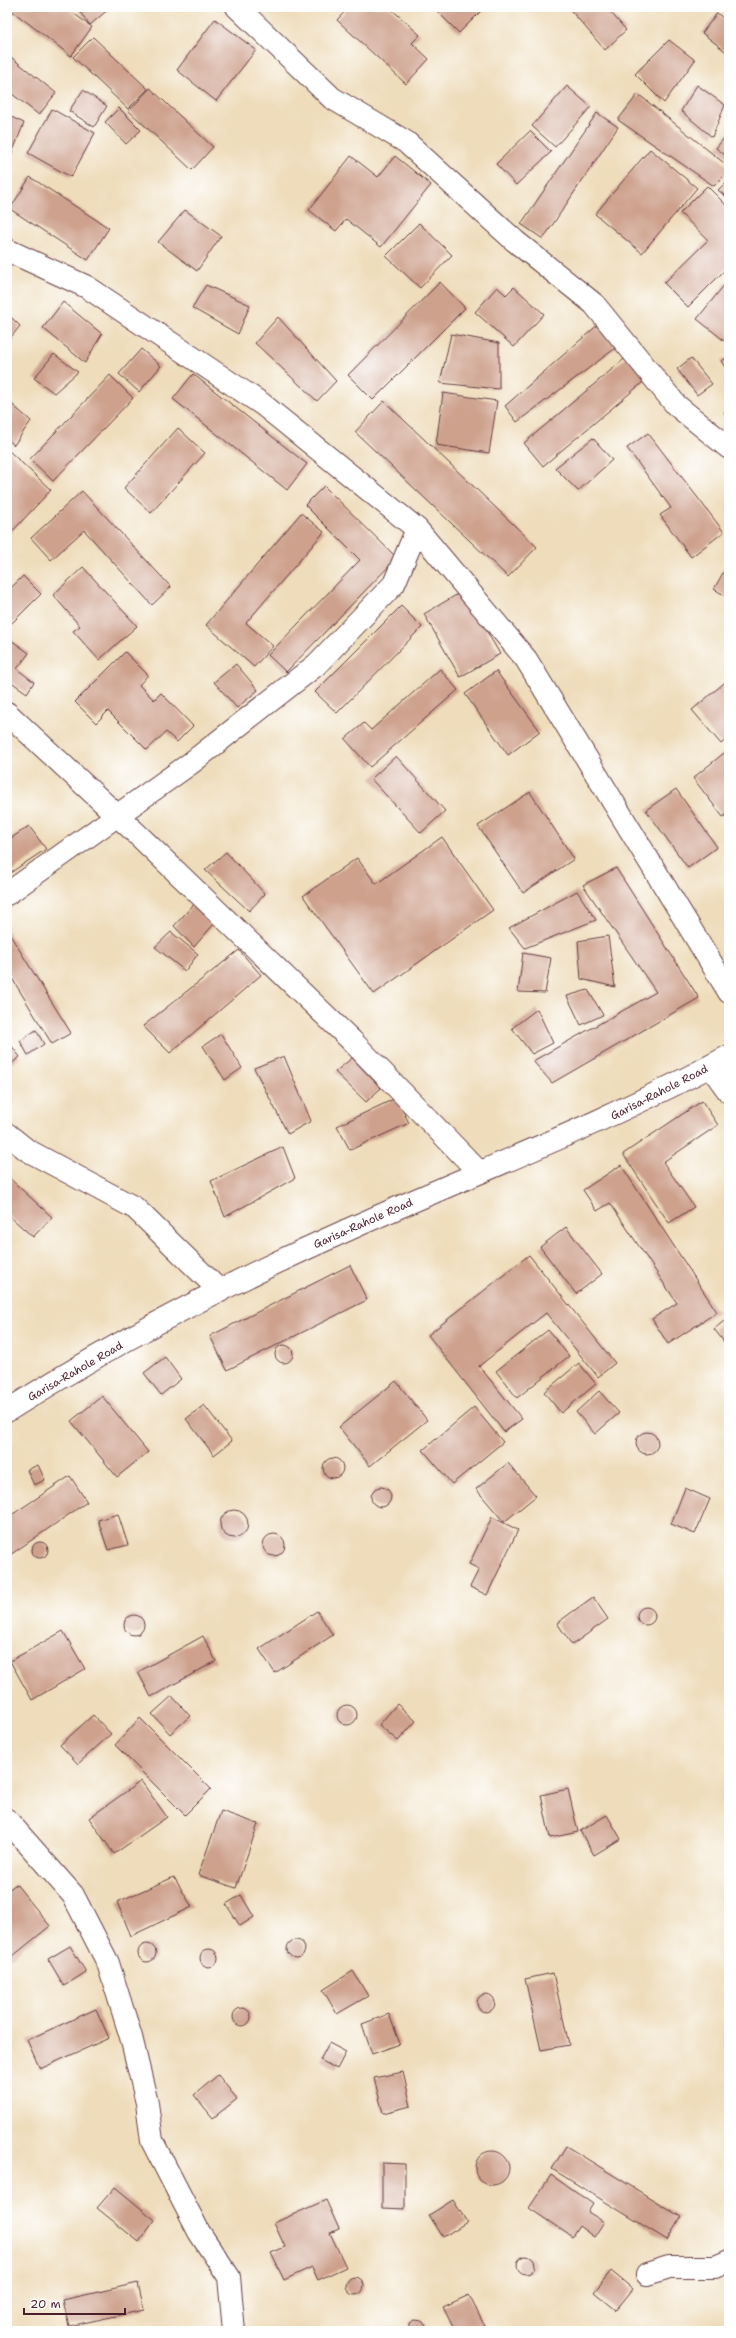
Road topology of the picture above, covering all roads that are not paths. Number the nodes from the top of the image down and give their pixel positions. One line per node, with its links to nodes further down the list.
1 (236, 7): 3 (street)
2 (7, 250): 4 (street)
3 (729, 448)
4 (417, 529): 6 (street); 8 (street)
5 (7, 713): 6 (street)
6 (116, 816): 7 (street); 13 (street)
7 (7, 894)
8 (729, 992)
9 (729, 1056): 10 (street, Garisa-Rahole Road)
10 (710, 1066): 11 (street); 13 (street, Garisa-Rahole Road)
11 (729, 1092)
12 (7, 1134): 14 (street)
13 (479, 1172): 14 (street, Garisa-Rahole Road)
14 (220, 1291): 15 (street, Garisa-Rahole Road)
15 (7, 1411)
16 (7, 1820): 19 (street)
17 (729, 2261): 18 (street)
18 (647, 2274)
19 (234, 2331)

